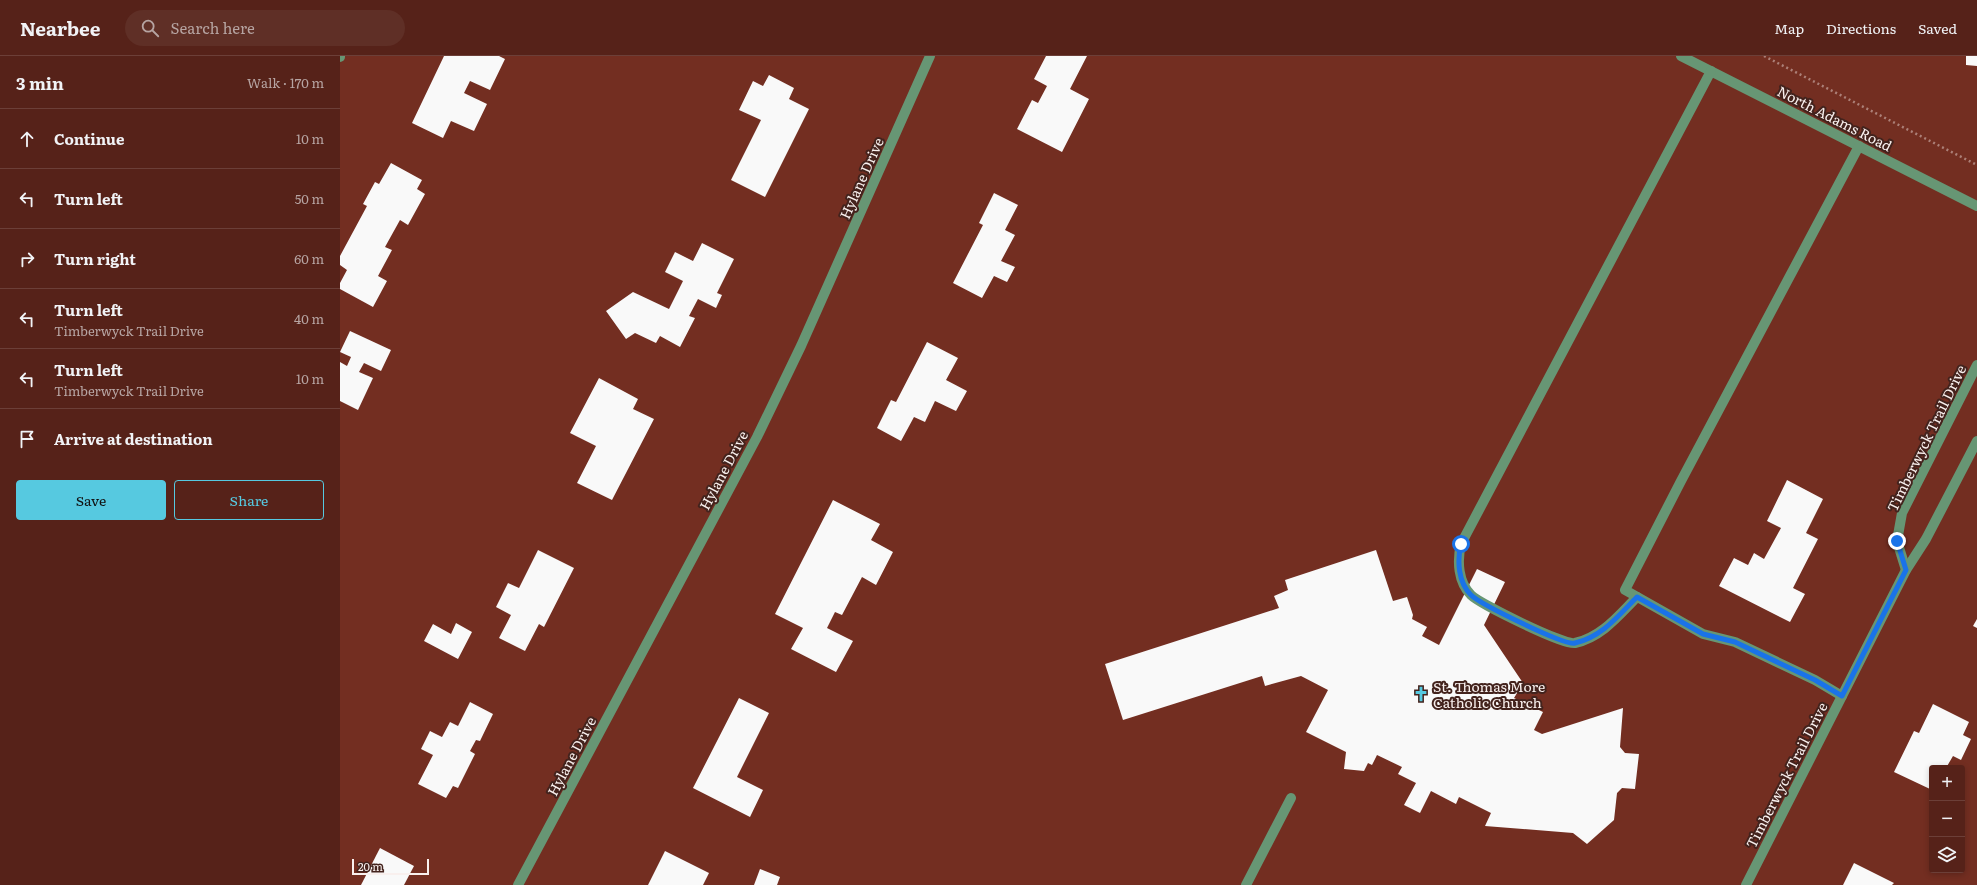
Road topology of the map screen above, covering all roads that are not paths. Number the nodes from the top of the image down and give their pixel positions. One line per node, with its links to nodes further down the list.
1 (930, 56): 12 (street, Hylane Drive)
2 (1681, 56): 3 (street, North Adams Road)
3 (1711, 71): 4 (street, North Adams Road); 9 (street)
4 (1859, 146): 5 (street, North Adams Road); 9 (street)
5 (1977, 206)
6 (1977, 365): 8 (street, Timberwyck Trail Drive)
7 (1977, 441): 8 (street, Timberwyck Trail Drive)
8 (1906, 570): 10 (street, Timberwyck Trail Drive)
9 (1637, 597): 10 (street)
10 (1842, 696): 14 (street, Timberwyck Trail Drive)
11 (1291, 798): 13 (street)
12 (518, 885)
13 (1246, 885)
14 (1746, 885)

